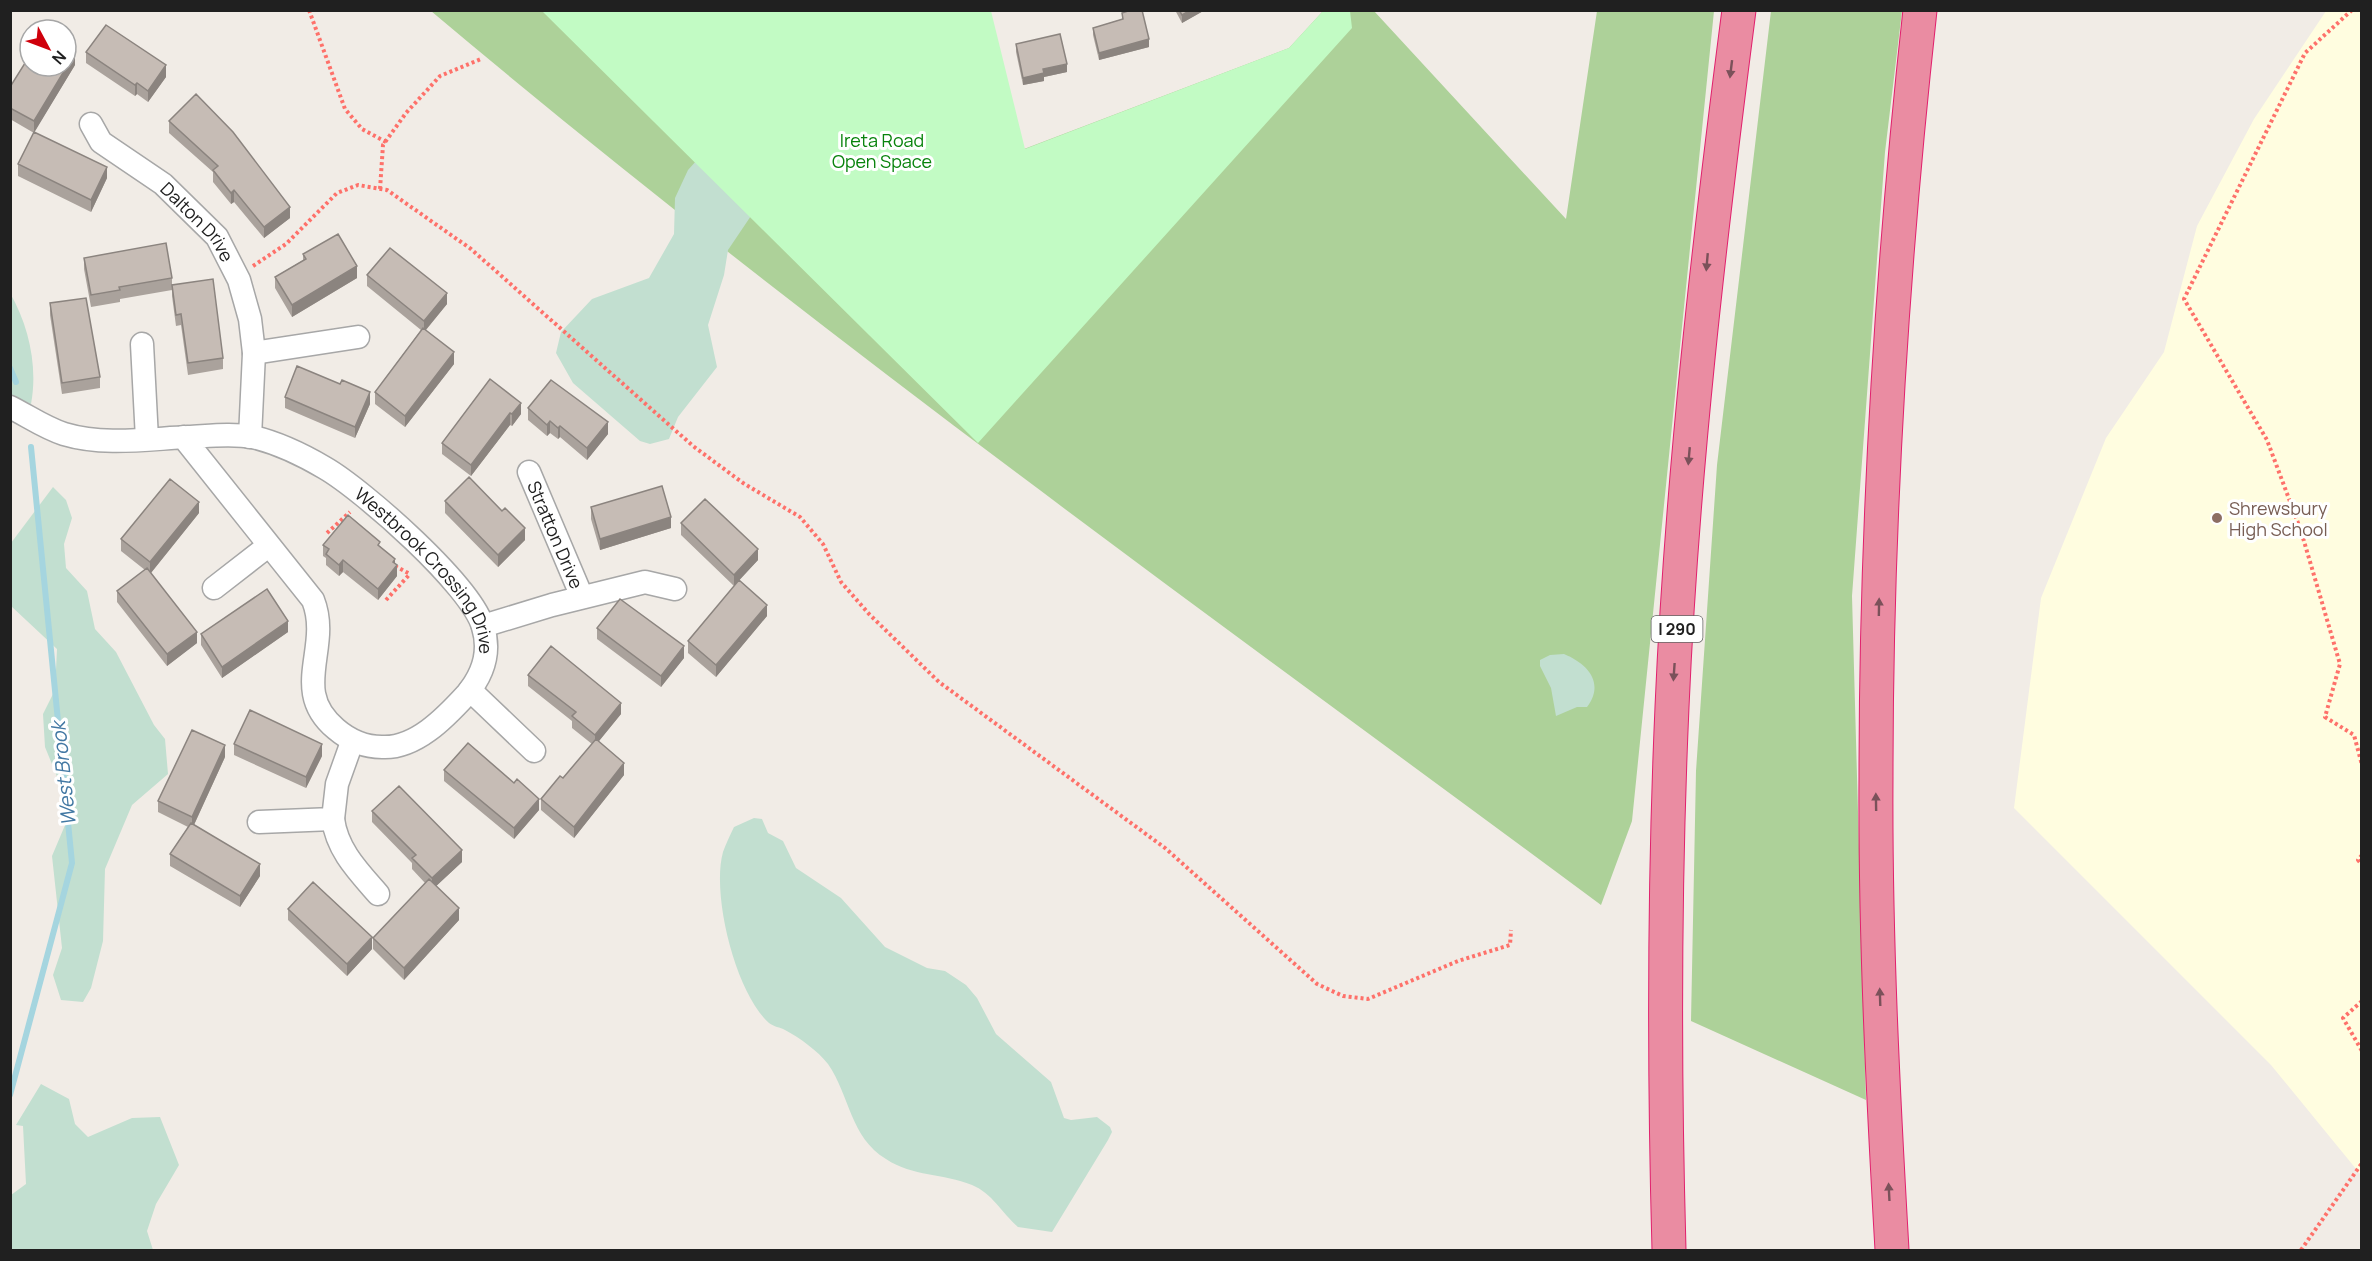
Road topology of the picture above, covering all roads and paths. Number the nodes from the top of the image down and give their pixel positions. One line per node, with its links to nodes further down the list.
1 (309, 10): 7 (path)
2 (1739, 10): 42 (highway, I 290, one-way to 42)
3 (1920, 10): 43 (highway, one-way to 3)
4 (2352, 10): 32 (path)
5 (481, 59): 7 (path)
6 (91, 124): 9 (street, Dalton Drive)
7 (386, 142): 8 (path)
8 (380, 189): 9 (path); 38 (path)
9 (236, 275): 12 (street, Dalton Drive)
10 (358, 338): 12 (street)
11 (142, 344): 16 (street)
12 (254, 353): 15 (street, Dalton Drive)
13 (10, 407): 16 (street, Westbrook Crossing Drive)
14 (183, 437): 15 (street, Westbrook Crossing Drive); 16 (street, Westbrook Crossing Drive); 20 (street)
15 (250, 437): 28 (street, Westbrook Crossing Drive)
16 (147, 440)
17 (529, 472): 26 (street, Stratton Drive)
18 (357, 504): 19 (path)
19 (327, 533)
20 (268, 546): 24 (street); 30 (street)
21 (388, 560): 23 (path)
22 (414, 569): 23 (path)
23 (410, 574): 27 (path)
24 (214, 588)
25 (675, 589): 26 (street, Stratton Drive)
26 (582, 597): 28 (street, Stratton Drive)
27 (386, 600)
28 (483, 626): 29 (street, Westbrook Crossing Drive)
29 (470, 690): 30 (street, Westbrook Crossing Drive); 31 (street)
30 (352, 742): 33 (street)
31 (534, 751)
32 (2361, 765)
33 (333, 819): 34 (street); 37 (street)
34 (259, 822)
35 (2361, 855): 36 (path)
36 (2361, 865)
37 (378, 894)
38 (1510, 930)
39 (2361, 1001): 40 (path)
40 (2361, 1051)
41 (2361, 1163): 44 (path)
42 (1669, 1251)
43 (1892, 1251)
44 (2301, 1251)

